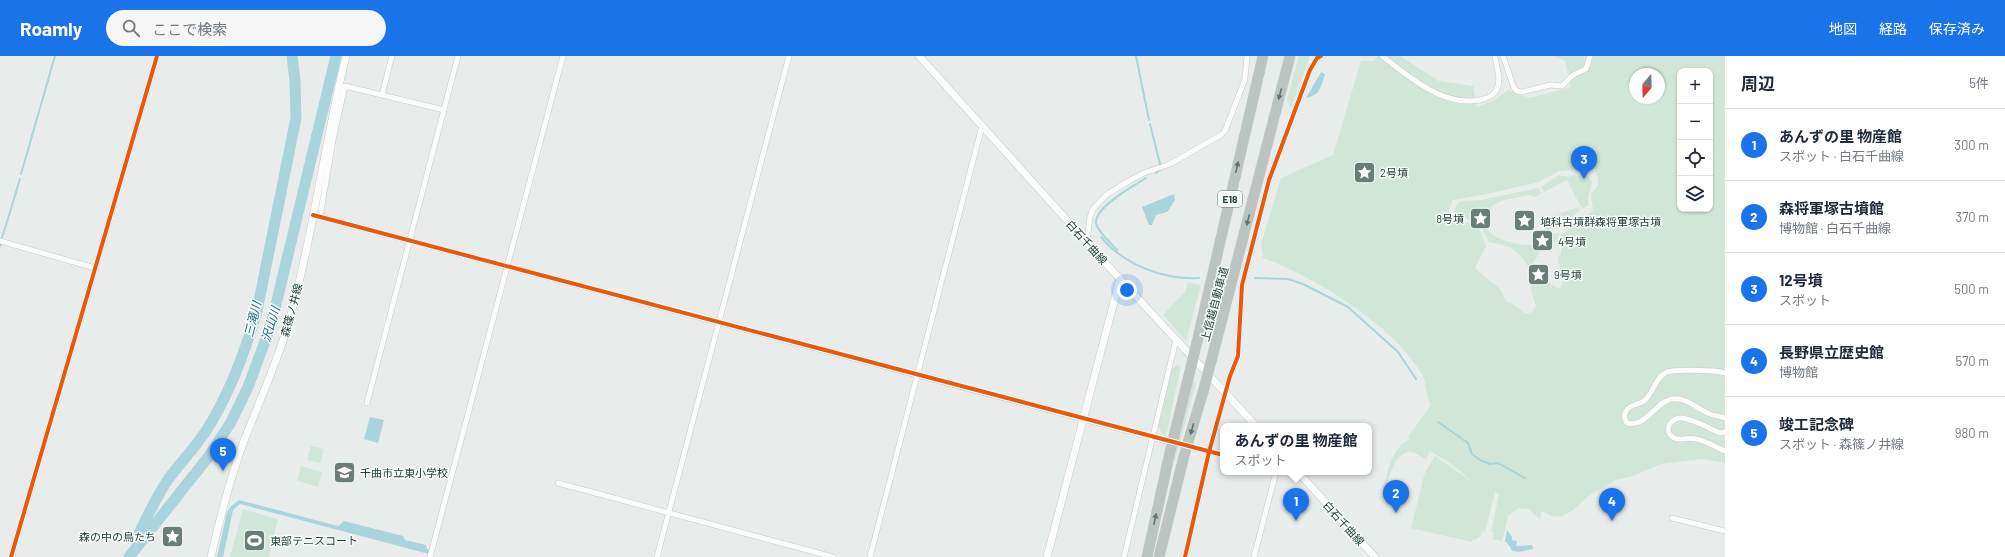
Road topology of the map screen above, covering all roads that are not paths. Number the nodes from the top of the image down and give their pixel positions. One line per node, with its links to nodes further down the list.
1 (157, 56): 24 (street)
2 (346, 56): 19 (main road, 森篠ノ井線)
3 (392, 56): 16 (street)
4 (458, 56): 17 (street)
5 (563, 56): 23 (street)
6 (789, 56): 26 (street)
7 (919, 56): 18 (main road, 白石千曲線)
8 (1247, 56): 22 (street)
9 (1263, 56): 56 (highway, 上信越自動車道 / E18, one-way to 9, bridge)
10 (1290, 56): 57 (highway, 上信越自動車道 / E18, one-way to 57, bridge)
11 (1321, 56): 30 (street)
12 (1382, 56): 13 (street)
13 (1495, 56)
14 (1503, 56): 15 (street)
15 (1590, 56)
16 (382, 95): 17 (street); 19 (street)
17 (444, 110): 20 (street)
18 (982, 126): 22 (main road, 白石千曲線); 29 (street)
19 (317, 216): 20 (street); 49 (main road, 森篠ノ井線)
20 (409, 240): 23 (street); 31 (street)
21 (0, 241): 24 (street)
22 (1087, 241): 25 (main road, 白石千曲線)
23 (507, 266): 26 (street); 50 (street)
24 (95, 268): 48 (street)
25 (1120, 279): 27 (main road, 白石千曲線); 32 (main road)
26 (719, 322): 29 (street); 45 (street)
27 (1176, 340): 30 (main road, 白石千曲線); 36 (street)
28 (1725, 373): 33 (street)
29 (917, 375): 32 (street); 53 (street)
30 (1226, 394): 34 (main road, 白石千曲線); 40 (street)
31 (367, 403)
32 (1083, 418): 36 (street); 54 (main road)
33 (1725, 418)
34 (1253, 423)
35 (1725, 432): 39 (street)
36 (1154, 437): 37 (street); 55 (street)
37 (1166, 441)
38 (1195, 448): 40 (street)
39 (1725, 451)
40 (1209, 452): 41 (street); 58 (street)
41 (1220, 454)
42 (1275, 475): 59 (street)
43 (1300, 475): 60 (main road, 白石千曲線)
44 (558, 483): 45 (street)
45 (668, 512): 51 (street); 52 (street)
46 (1672, 518): 47 (street)
47 (1725, 531)
48 (11, 557)
49 (211, 557)
50 (431, 557)
51 (657, 557)
52 (833, 557)
53 (870, 557)
54 (1047, 557)
55 (1124, 557)
56 (1147, 557)
57 (1159, 557)
58 (1185, 557)
59 (1254, 557)
60 (1375, 557)

